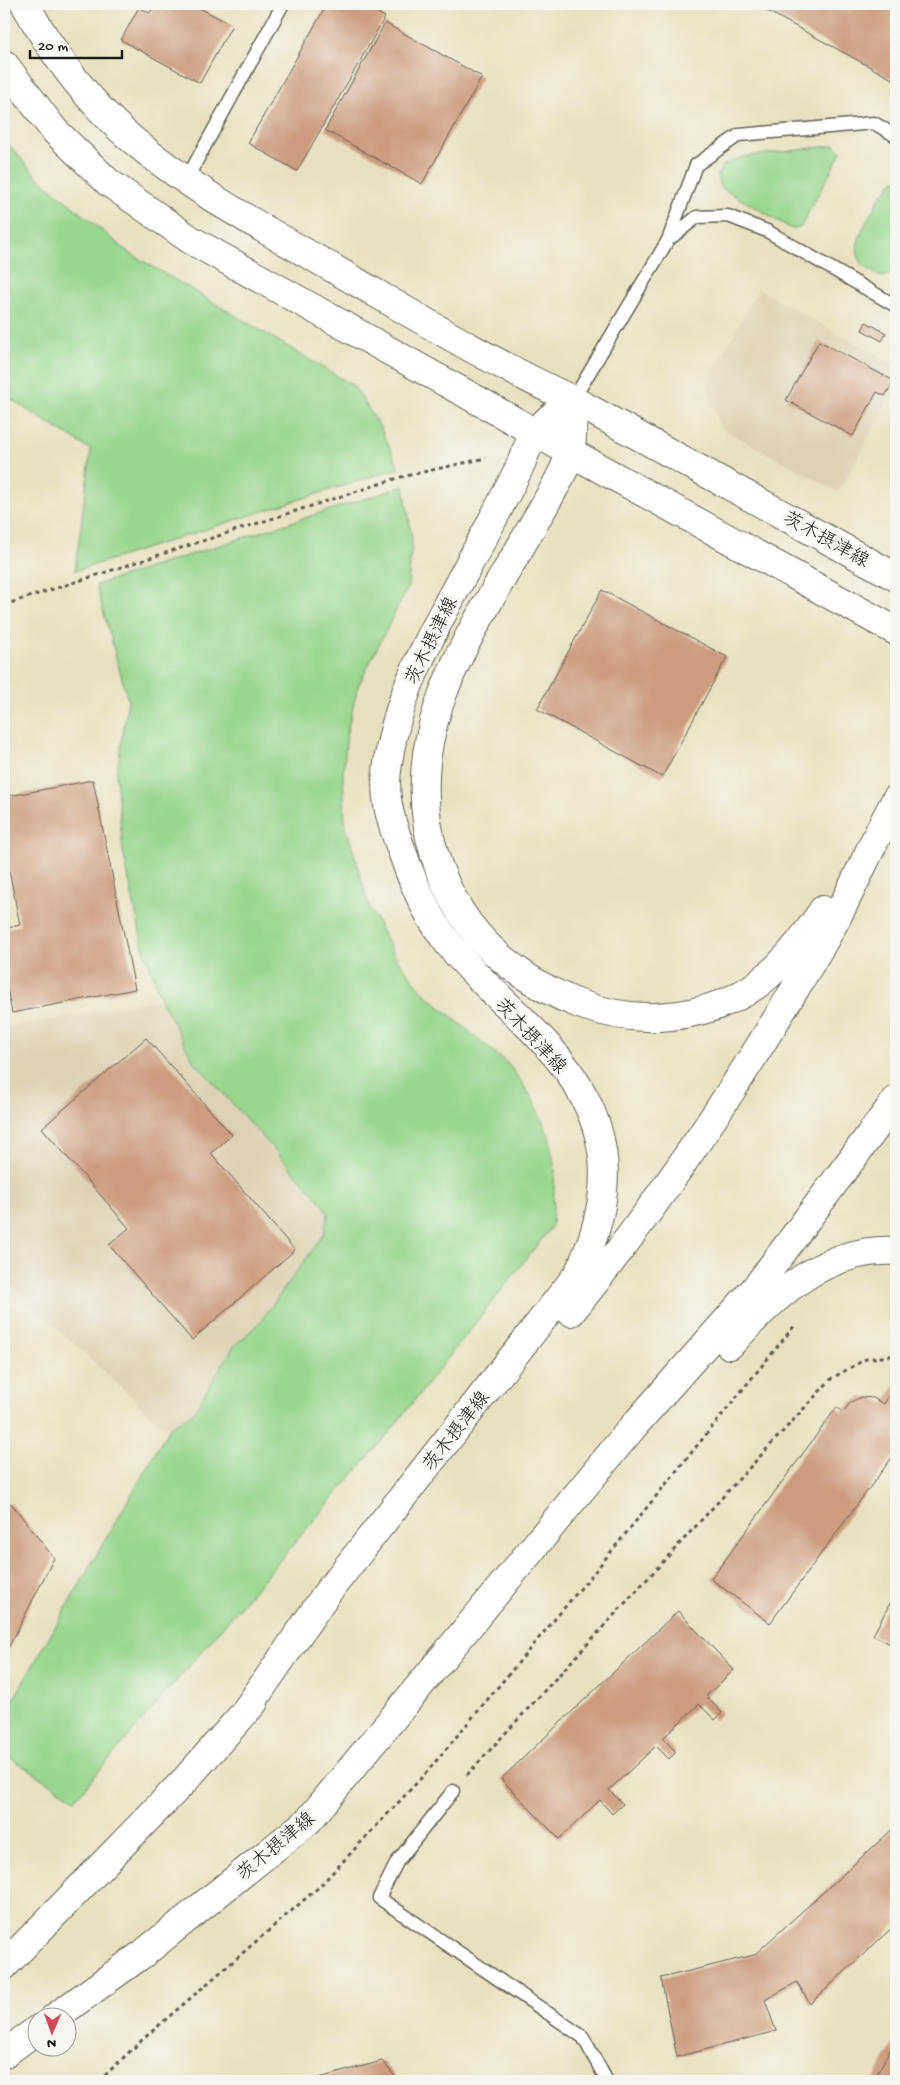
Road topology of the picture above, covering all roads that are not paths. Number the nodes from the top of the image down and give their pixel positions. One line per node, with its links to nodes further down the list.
1 (25, 4): 5 (main road)
2 (283, 4): 5 (lane)
3 (4, 64): 9 (main road)
4 (896, 136): 6 (lane)
5 (186, 180): 8 (main road)
6 (668, 240): 7 (lane); 8 (lane)
7 (896, 306)
8 (573, 400): 9 (main road, 茨木摂津線); 10 (main road, 茨木摂津線); 11 (main road, 茨木摂津線)
9 (536, 433): 10 (main road); 18 (main road, 茨木摂津線)
10 (570, 452): 12 (main road); 14 (main road, 茨木摂津線)
11 (896, 577)
12 (896, 630)
13 (896, 799): 14 (main road, 茨木摂津線)
14 (882, 824): 18 (main road, 茨木摂津線)
15 (896, 1100): 17 (main road, 茨木摂津線)
16 (896, 1251): 17 (main road, 茨木摂津線)
17 (632, 1428): 21 (main road, 茨木摂津線)
18 (242, 1716): 20 (main road, 茨木摂津線)
19 (453, 1791): 24 (lane)
20 (4, 1966)
21 (68, 2008)
22 (28, 2036): 23 (main road)
23 (4, 2054)
24 (607, 2081)

